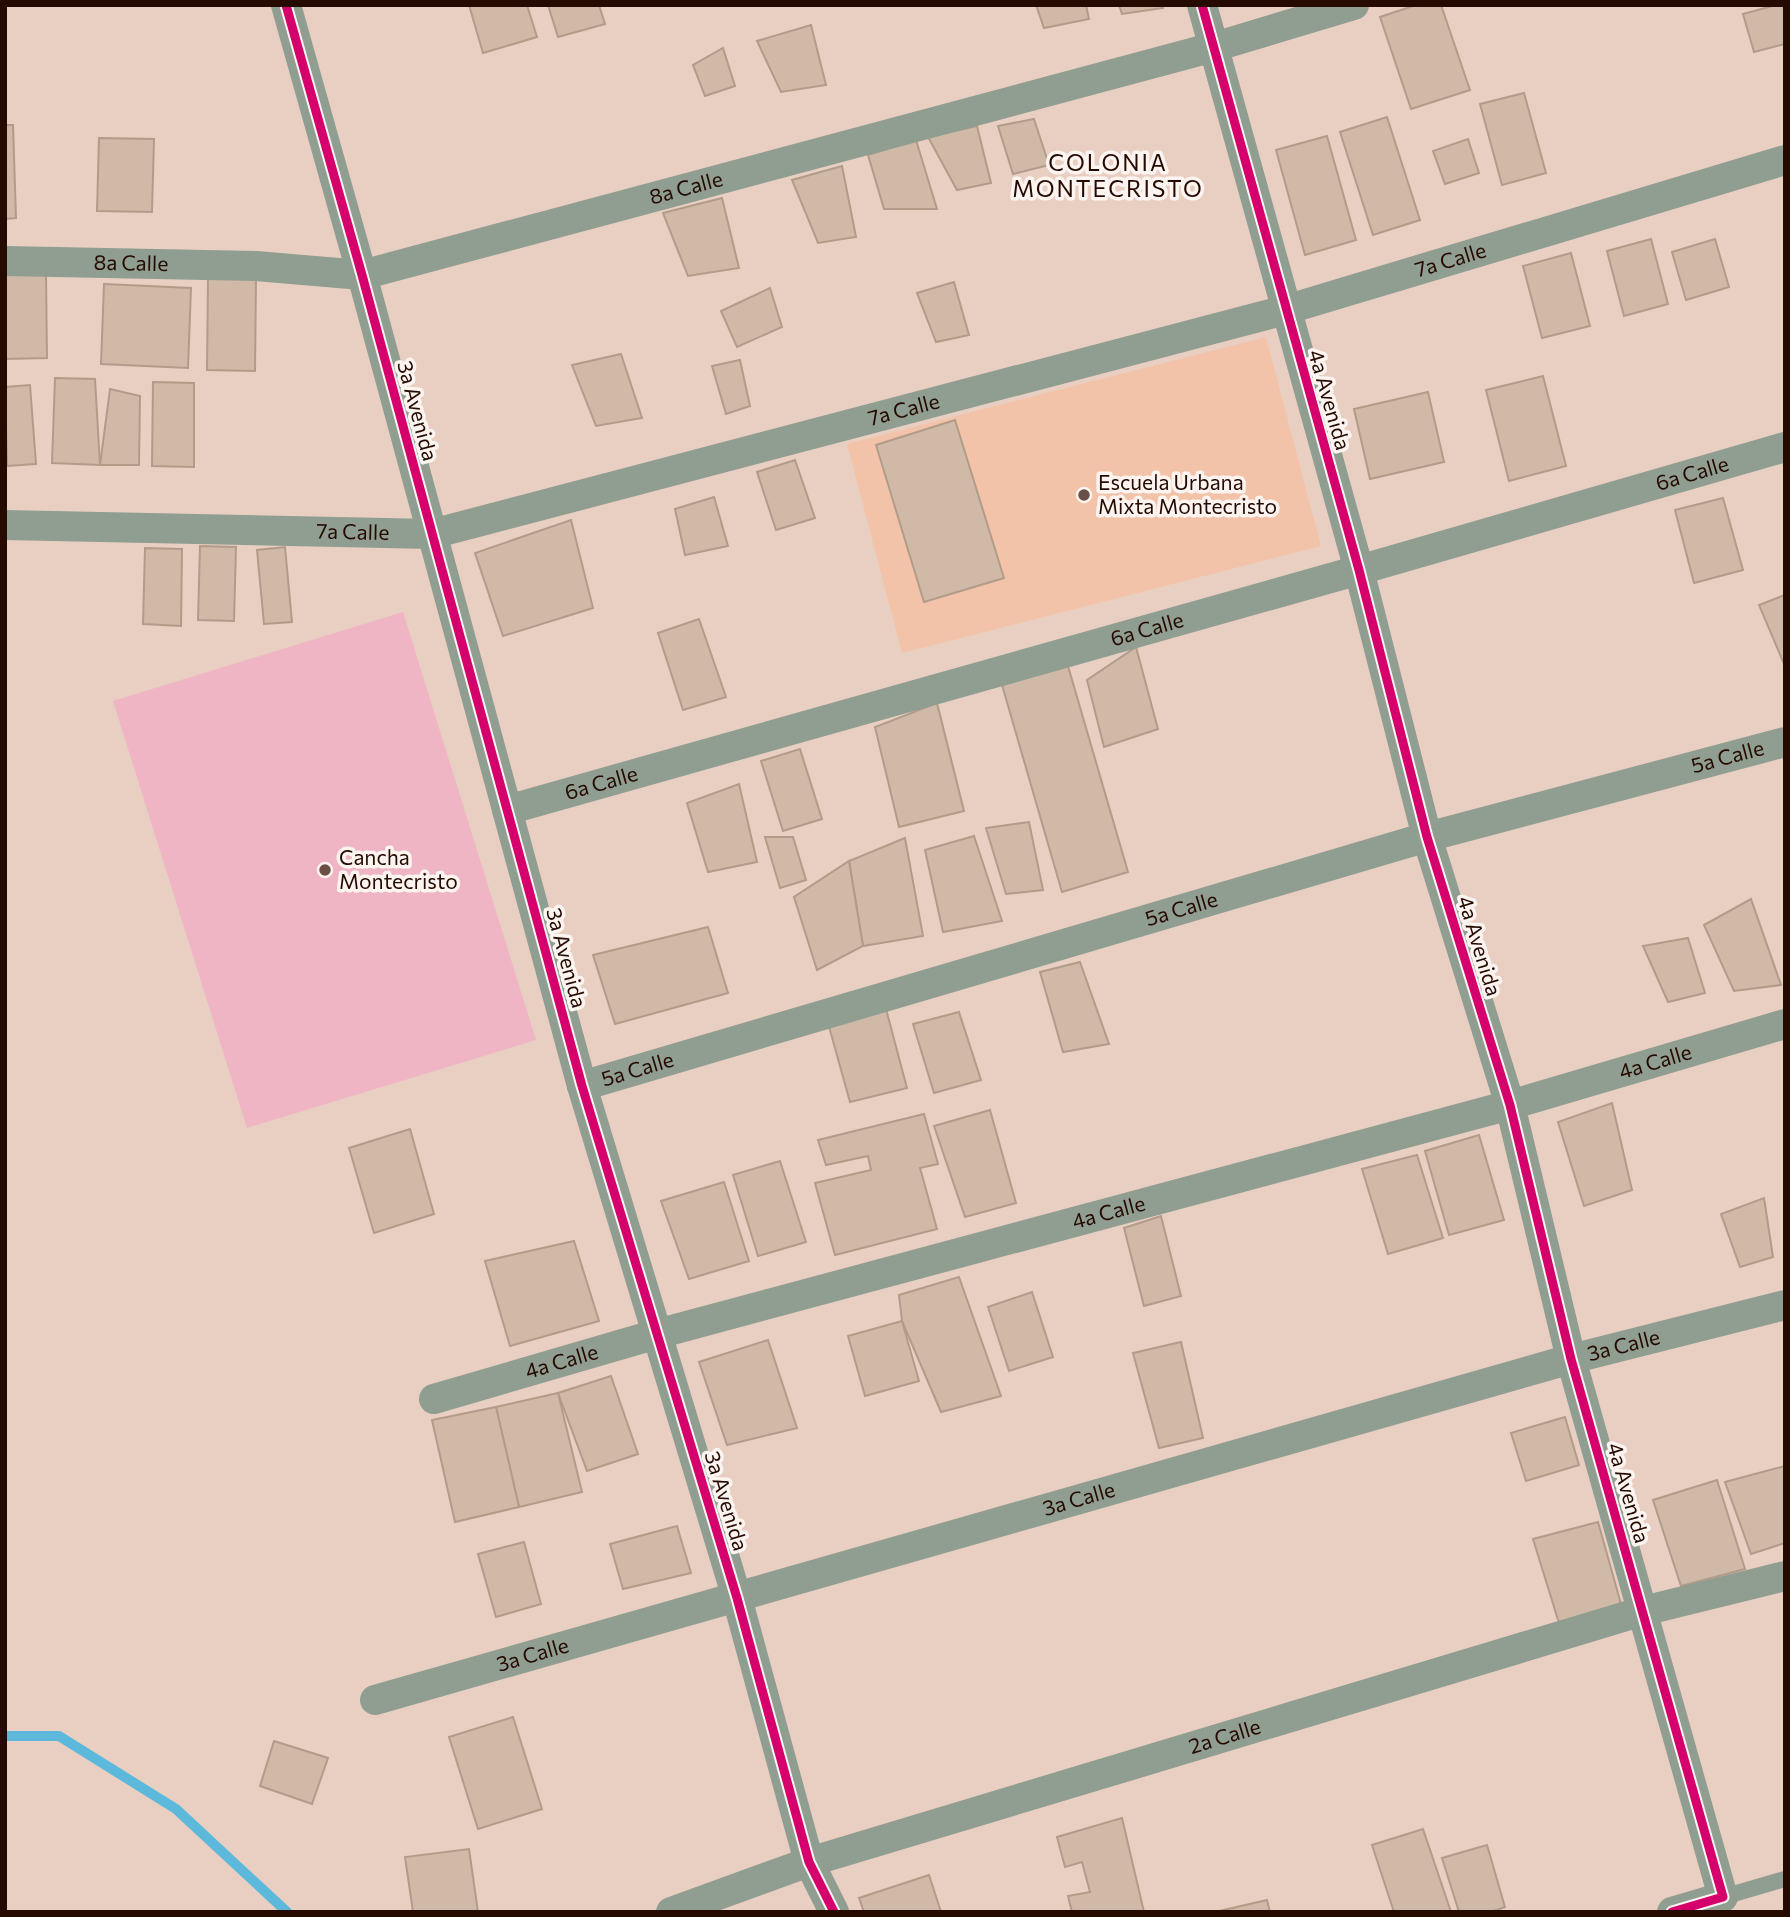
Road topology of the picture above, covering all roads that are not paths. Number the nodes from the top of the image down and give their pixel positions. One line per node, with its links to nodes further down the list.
1 (286, 5): 7 (street, 3a Avenida)
2 (1202, 5): 4 (street, 4a Avenida)
3 (1354, 5): 4 (street, 8a Calle)
4 (1214, 47): 7 (street, 8a Calle); 8 (street, 4a Avenida)
5 (1785, 160): 8 (street, 7a Calle)
6 (5, 261): 7 (street, 8a Calle)
7 (362, 275): 11 (street, 3a Avenida)
8 (1286, 310): 11 (street, 7a Calle); 12 (street, 4a Avenida)
9 (1785, 447): 12 (street, 6a Calle)
10 (5, 525): 11 (street, 7a Calle)
11 (432, 534): 14 (street, 3a Avenida)
12 (1359, 570): 14 (street, 6a Calle); 15 (street, 4a Avenida)
13 (1785, 742): 15 (street, 5a Calle)
14 (507, 810): 17 (street, 3a Avenida)
15 (1427, 837): 17 (street, 5a Calle); 18 (street, 4a Avenida)
16 (1785, 1024): 18 (street, 4a Calle)
17 (582, 1086): 20 (street, 3a Avenida)
18 (1510, 1105): 20 (street, 4a Calle); 21 (street, 4a Avenida)
19 (1785, 1305): 21 (street, 3a Calle)
20 (657, 1334): 22 (street, 4a Calle); 24 (street, 3a Avenida)
21 (1572, 1359): 24 (street, 3a Calle); 25 (street, 4a Avenida)
22 (433, 1399)
23 (1785, 1576): 25 (street, 2a Calle)
24 (737, 1598): 26 (street, 3a Calle); 27 (street, 3a Avenida)
25 (1643, 1612): 27 (street, 2a Calle); 29 (street, 4a Avenida)
26 (375, 1700)
27 (808, 1862): 30 (street, 2a Calle); 31 (street, 3a Avenida)
28 (1785, 1879): 29 (lane)
29 (1723, 1897): 32 (street)
30 (671, 1912)
31 (834, 1912)
32 (1672, 1912)

